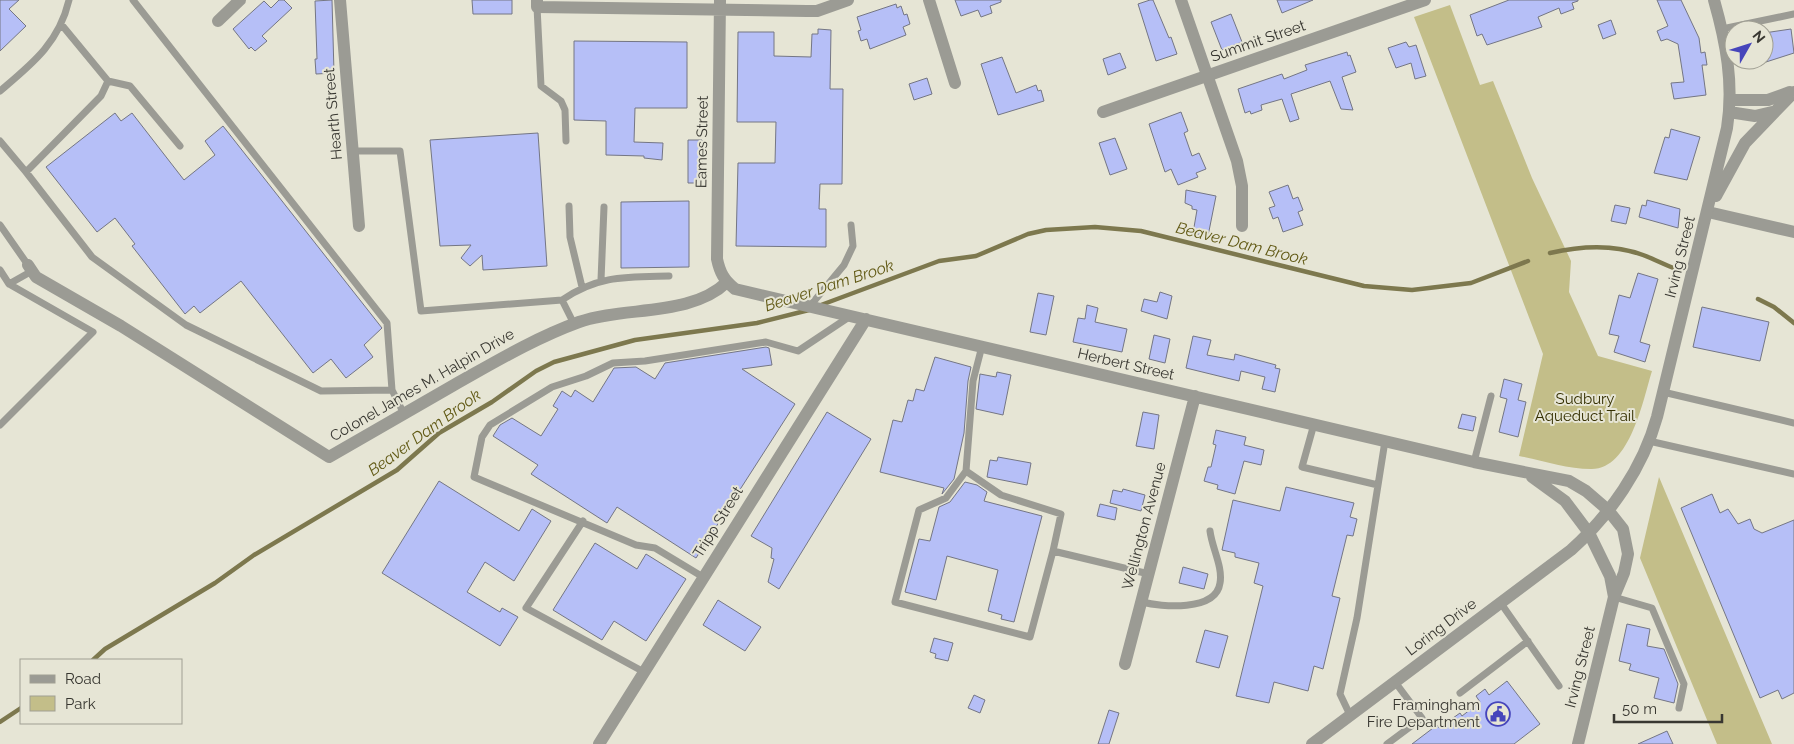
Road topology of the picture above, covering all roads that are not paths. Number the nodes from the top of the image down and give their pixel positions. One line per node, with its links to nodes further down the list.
1 (69, 0): 14 (lane)
2 (134, 0): 50 (lane)
3 (240, 0): 13 (street)
4 (340, 0): 27 (street, Hearth Street)
5 (848, 0): 11 (street)
6 (929, 0): 18 (street)
7 (1181, 0): 16 (street)
8 (1425, 0): 16 (street, Summit Street)
9 (1714, 0): 15 (street, Irving Street)
10 (537, 3): 11 (street); 25 (lane)
11 (720, 6): 41 (street, Eames Street)
12 (1794, 14): 15 (lane)
13 (218, 22)
14 (61, 24): 17 (lane); 19 (lane)
15 (1722, 29): 21 (street, Irving Street)
16 (1209, 75): 23 (street, Summit Street); 35 (street)
17 (108, 81): 26 (lane); 28 (lane)
18 (955, 83)
19 (0, 91)
20 (1794, 91): 21 (street); 22 (street)
21 (1730, 106): 22 (street); 31 (street, Irving Street)
22 (1775, 111): 31 (street)
23 (1102, 112)
24 (0, 141): 28 (lane)
25 (566, 141)
26 (180, 146)
27 (352, 151): 34 (street, Hearth Street); 44 (lane)
28 (26, 172): 50 (lane)
29 (569, 206): 43 (lane)
30 (604, 207): 40 (lane)
31 (1708, 212): 36 (street); 51 (street, Irving Street)
32 (851, 224): 45 (lane)
33 (0, 225): 37 (lane)
34 (358, 226)
35 (1242, 226)
36 (1794, 232)
37 (30, 268): 42 (lane); 54 (street, Colonel James M. Halpin Drive)
38 (0, 270): 42 (lane)
39 (670, 276): 40 (lane)
40 (601, 280): 43 (lane)
41 (727, 282): 45 (street, Herbert Street); 48 (street, Colonel James M. Halpin Drive)
42 (9, 284): 57 (lane)
43 (582, 287): 44 (lane)
44 (562, 300): 48 (lane)
45 (810, 306): 46 (street, Herbert Street)
46 (851, 315): 47 (street, Herbert Street); 66 (lane)
47 (866, 319): 49 (street, Herbert Street); 71 (street, Tripp Street)
48 (574, 324): 54 (street, Colonel James M. Halpin Drive)
49 (982, 346): 52 (street, Herbert Street); 61 (lane)
50 (392, 390): 54 (lane)
51 (1663, 392): 55 (lane); 59 (street, Irving Street)
52 (1195, 396): 56 (street, Herbert Street); 70 (street, Wellington Avenue)
53 (1491, 396): 60 (lane)
54 (404, 414)
55 (1794, 423)
56 (1314, 424): 58 (street, Herbert Street); 64 (lane)
57 (0, 425)
58 (1385, 440): 60 (street, Herbert Street); 64 (lane)
59 (1649, 441): 63 (lane); 65 (street, Irving Street)
60 (1474, 462): 62 (street, Herbert Street)
61 (966, 471): 69 (lane); 69 (lane)
62 (1521, 472): 65 (street, Herbert Street); 68 (street, Herbert Street)
63 (1794, 474)
64 (1378, 485): 82 (lane)
65 (1608, 510): 68 (street, Irving Street); 72 (street, Irving Street)
66 (582, 521): 71 (lane); 77 (lane)
67 (1210, 531): 73 (lane)
68 (1589, 533): 72 (street, Irving Street); 74 (street, Loring Drive)
69 (1053, 551): 70 (lane)
70 (1149, 574): 73 (street, Wellington Avenue)
71 (703, 578): 77 (street, Tripp Street)
72 (1614, 597): 81 (lane); 86 (street, Irving Street)
73 (1142, 602): 76 (street, Wellington Avenue)
74 (1500, 602): 75 (lane); 78 (street, Loring Drive)
75 (1528, 641): 79 (lane); 80 (lane)
76 (1125, 664)
77 (644, 672): 83 (street, Tripp Street)
78 (1395, 682): 82 (street, Loring Drive); 85 (lane)
79 (1559, 686)
80 (1460, 693)
81 (1679, 708)
82 (1350, 715): 84 (street, Loring Drive)
83 (599, 744)
84 (1312, 744)
85 (1387, 744)
86 (1578, 744)

